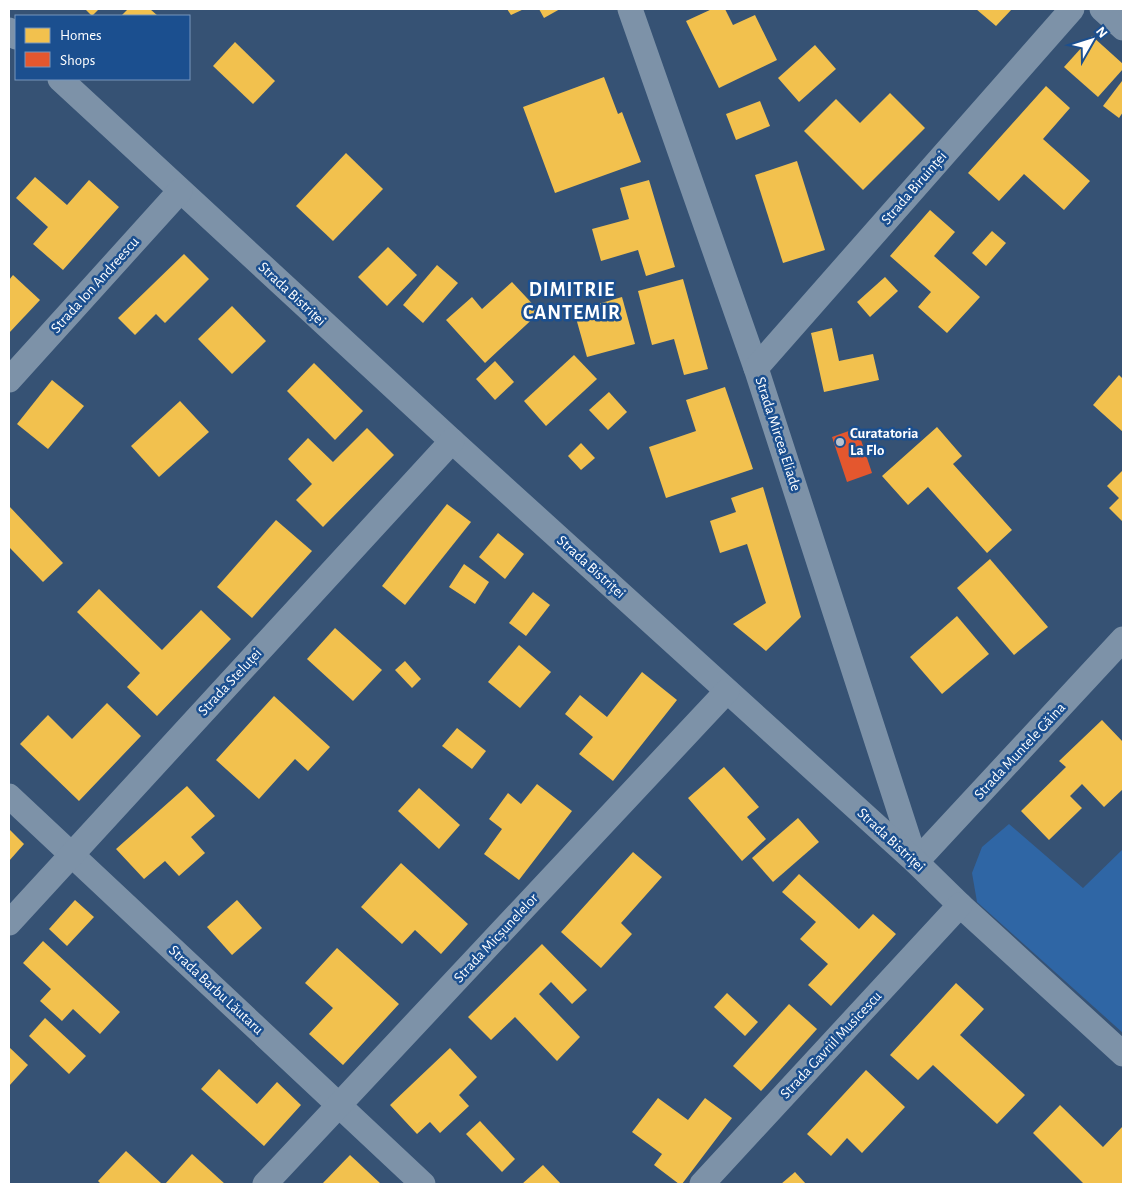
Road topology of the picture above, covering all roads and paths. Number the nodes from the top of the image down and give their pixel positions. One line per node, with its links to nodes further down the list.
1 (630, 9): 7 (street, Strada Mircea Eliade)
2 (1072, 9): 7 (street, Strada Biruinței)
3 (1102, 9): 4 (street)
4 (1123, 28)
5 (61, 80): 6 (street, Strada Bistriței)
6 (180, 191): 8 (street, Strada Ion Andreescu); 9 (street, Strada Bistriței)
7 (756, 368): 14 (street, Strada Mircea Eliade)
8 (9, 380)
9 (452, 441): 11 (street, Strada Bistriței); 13 (street, Strada Steluței)
10 (1123, 639): 14 (street, Strada Muntele Găina)
11 (727, 691): 14 (street, Strada Bistriței); 18 (street, Strada Micșunelelor)
12 (9, 796): 13 (street, Strada Barbu Lăutaru)
13 (72, 855): 16 (street, Strada Steluței); 18 (street, Strada Barbu Lăutaru)
14 (916, 862): 15 (street, Strada Bistriței)
15 (960, 905): 17 (street, Strada Bistriței); 21 (street, Strada Gavriil Musicescu)
16 (9, 923)
17 (1123, 1054)
18 (338, 1105): 19 (street, Strada Micșunelelor); 20 (street, Strada Barbu Lăutaru)
19 (265, 1184)
20 (423, 1184)
21 (702, 1184)

